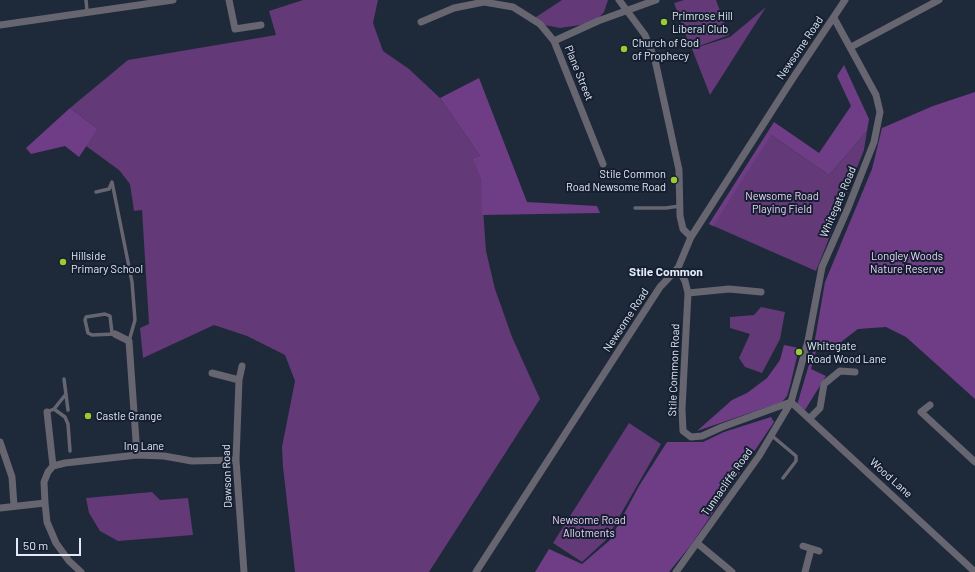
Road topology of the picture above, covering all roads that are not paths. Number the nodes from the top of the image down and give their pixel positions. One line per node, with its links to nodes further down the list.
1 (86, 0): 8 (lane)
2 (173, 0): 8 (street)
3 (229, 0): 13 (street)
4 (619, 0): 9 (street)
5 (656, 0): 9 (street, Plane Street)
6 (845, 0): 10 (street, Newsome Road)
7 (939, 0): 15 (street)
8 (87, 11): 12 (street)
9 (628, 11): 14 (street, Plane Street); 18 (street)
10 (834, 18): 15 (street, Whitegate Road); 20 (street, Newsome Road)
11 (421, 22): 14 (street)
12 (0, 25)
13 (261, 25)
14 (554, 40): 16 (street, Plane Street)
15 (851, 47): 32 (street, Whitegate Road)
16 (603, 164)
17 (96, 192): 25 (lane)
18 (680, 206): 19 (lane); 20 (street)
19 (635, 208)
20 (691, 237): 21 (street, Newsome Road)
21 (678, 268): 23 (street, Stile Common Road); 54 (street, Newsome Road)
22 (761, 292): 23 (street)
23 (688, 293): 32 (street, Stile Common Road)
24 (114, 334): 24 (lane); 25 (street)
25 (129, 341): 40 (street)
26 (242, 366): 30 (street, Dawson Road)
27 (855, 372): 36 (street)
28 (212, 374): 30 (street)
29 (64, 379): 31 (lane)
30 (240, 380): 41 (street, Dawson Road)
31 (66, 394): 34 (lane); 35 (lane)
32 (791, 402): 36 (street, Wood Lane); 37 (street, Tunnacliffe Road)
33 (930, 405): 42 (street)
34 (51, 410): 39 (lane); 43 (street)
35 (68, 410)
36 (810, 418): 58 (street, Wood Lane)
37 (771, 435): 44 (lane); 48 (street, Tunnacliffe Road)
38 (0, 442): 46 (street)
39 (70, 451)
40 (137, 455): 41 (street, Ing Lane); 43 (street, Ing Lane)
41 (236, 460): 53 (street, Dawson Road)
42 (975, 462)
43 (54, 466): 45 (street)
44 (783, 478)
45 (45, 503): 46 (street); 52 (street)
46 (14, 506): 47 (street)
47 (0, 508)
48 (697, 543): 55 (street, Tunnacliffe Road); 56 (street)
49 (803, 546): 50 (street)
50 (811, 549): 51 (street); 57 (street)
51 (819, 551)
52 (81, 572)
53 (244, 572)
54 (476, 572)
55 (676, 572)
56 (732, 572)
57 (805, 572)
58 (975, 572)

